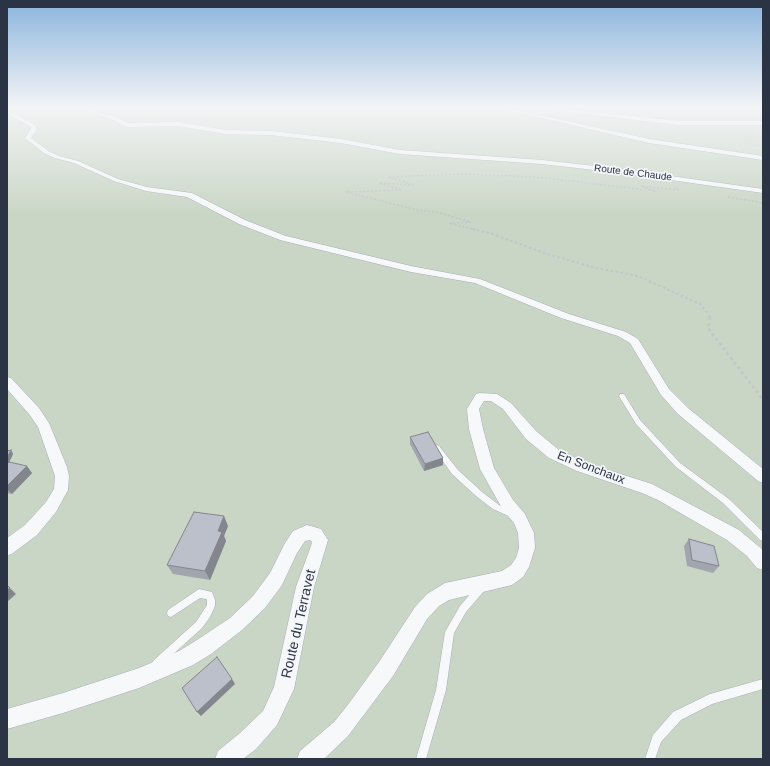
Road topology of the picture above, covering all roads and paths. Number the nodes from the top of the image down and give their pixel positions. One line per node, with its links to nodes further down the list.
1 (34, 143): 11 (street)
2 (350, 143): 6 (street, Route de Chaude)
3 (662, 143): 4 (street)
4 (763, 158)
5 (664, 186): 9 (path)
6 (763, 191)
7 (7, 381): 14 (street)
8 (622, 396): 13 (lane)
9 (763, 400)
10 (437, 448): 12 (lane)
11 (763, 477)
12 (519, 520): 15 (street, En Sonchaux); 16 (street)
13 (763, 537)
14 (7, 548)
15 (758, 557)
16 (486, 583): 22 (street); 23 (lane)
17 (171, 613): 18 (lane)
18 (139, 678): 20 (street, Route du Terravet); 21 (street, Route du Terravet)
19 (763, 684): 24 (lane)
20 (7, 719)
21 (226, 759)
22 (308, 759)
23 (422, 759)
24 (650, 759)

